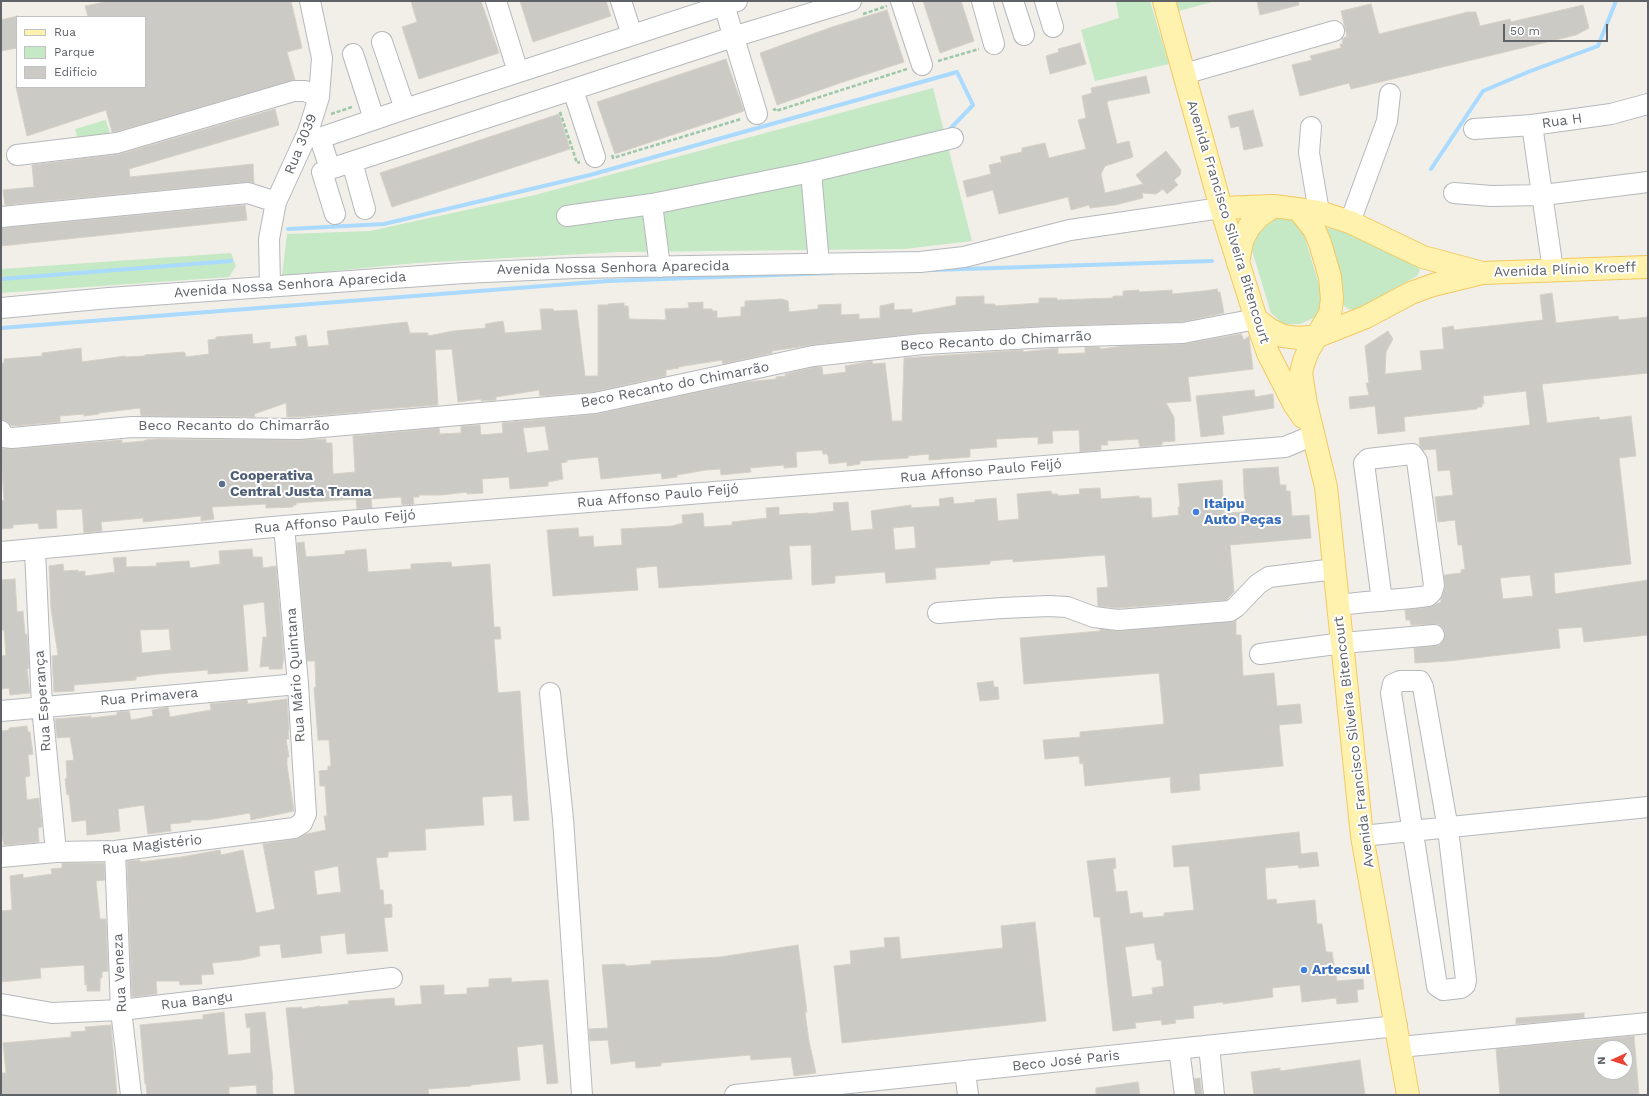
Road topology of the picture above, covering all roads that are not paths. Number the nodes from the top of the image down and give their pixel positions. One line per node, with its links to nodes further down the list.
1 (310, 1): 24 (street, Rua 3039)
2 (496, 1): 20 (street)
3 (621, 1): 13 (street)
4 (851, 1): 15 (street)
5 (901, 1): 19 (street)
6 (982, 1): 17 (street)
7 (1013, 1): 14 (street)
8 (1045, 1): 11 (street)
9 (1164, 1): 21 (main road, Avenida Francisco Silveira Bitencourt)
10 (730, 3): 13 (street); 15 (street)
11 (1053, 27)
12 (1334, 31): 21 (street)
13 (632, 35): 20 (street)
14 (1024, 35)
15 (733, 37): 22 (street); 27 (street)
16 (382, 42): 26 (street)
17 (994, 44)
18 (353, 54): 28 (street)
19 (922, 65)
20 (518, 72): 26 (street)
21 (1184, 74): 44 (main road, Avenida Francisco Silveira Bitencourt)
22 (573, 90): 34 (street); 35 (street)
23 (1390, 94): 50 (street)
24 (319, 97): 33 (street); 41 (street, Rua 3039)
25 (1648, 104): 29 (street, Rua H)
26 (405, 109): 28 (street)
27 (757, 114)
28 (374, 120): 36 (street)
29 (1532, 125): 31 (street, Rua H); 40 (street)
30 (1311, 127): 46 (street)
31 (1474, 129)
32 (953, 138): 37 (street)
33 (17, 155)
34 (595, 158)
35 (352, 162): 36 (street); 45 (street)
36 (330, 169): 47 (street)
37 (811, 172): 42 (street); 52 (street)
38 (1648, 182): 40 (street)
39 (1454, 193): 40 (street)
40 (1543, 195): 55 (street)
41 (276, 202): 49 (street); 57 (street, Rua 3039)
42 (652, 204): 48 (street); 53 (street)
43 (1274, 206): 44 (main road, Avenida Plínio Kroeff); 46 (main road, Avenida Plínio Kroeff); 51 (main road)
44 (1221, 208): 51 (main road, Avenida Francisco Silveira Bitencourt); 52 (street, Avenida Nossa Senhora Aparecida)
45 (365, 209)
46 (1309, 210): 50 (main road, Avenida Plínio Kroeff); 60 (main road)
47 (335, 214)
48 (567, 216)
49 (1, 217)
50 (1350, 222): 56 (main road, Avenida Plínio Kroeff)
51 (1238, 263): 59 (main road, Avenida Francisco Silveira Bitencourt)
52 (819, 264): 53 (street, Avenida Nossa Senhora Aparecida)
53 (660, 267): 57 (street, Avenida Nossa Senhora Aparecida)
54 (1648, 267): 55 (main road, Avenida Plínio Kroeff)
55 (1553, 270): 56 (main road, Avenida Plínio Kroeff)
56 (1482, 273): 60 (main road, Avenida Plínio Kroeff)
57 (270, 287): 58 (street, Avenida Nossa Senhora Aparecida)
58 (1, 308)
59 (1256, 319): 60 (main road, Avenida Plínio Kroeff); 61 (street, Beco Recanto do Chimarrão); 62 (main road, Avenida Francisco Silveira Bitencourt)
60 (1318, 336): 62 (main road, Avenida Francisco Silveira Bitencourt)
61 (1, 431)
62 (1314, 435): 63 (street, Rua Affonso Paulo Feijó); 66 (main road, Avenida Francisco Silveira Bitencourt)
63 (284, 526): 64 (street, Rua Affonso Paulo Feijó); 73 (street, Rua Mário Quintana)
64 (34, 550): 65 (street, Rua Affonso Paulo Feijó); 75 (street, Rua Esperança)
65 (1, 552)
66 (1335, 569): 68 (main road, Avenida Francisco Silveira Bitencourt); 69 (street)
67 (1382, 601): 67 (street); 68 (street)
68 (1338, 604): 71 (main road, Avenida Francisco Silveira Bitencourt)
69 (938, 613)
70 (1434, 635): 71 (street)
71 (1343, 643): 72 (street); 81 (main road, Avenida Francisco Silveira Bitencourt)
72 (1260, 654)
73 (298, 684): 75 (street, Rua Primavera); 78 (street, Rua Mário Quintana)
74 (550, 693): 96 (street)
75 (42, 706): 76 (street, Rua Primavera); 83 (street, Rua Esperança)
76 (1, 711)
77 (1648, 807): 79 (street)
78 (302, 823): 82 (street, Rua Magistério)
79 (1448, 829): 80 (street); 80 (street); 80 (street)
80 (1414, 832): 81 (street)
81 (1362, 836): 89 (main road, Avenida Francisco Silveira Bitencourt)
82 (115, 851): 83 (street, Rua Magistério); 87 (street, Rua Veneza)
83 (56, 852): 84 (street, Rua Magistério)
84 (1, 857)
85 (392, 978): 87 (street, Rua Bangu)
86 (1, 1004): 87 (street, Rua Bangu)
87 (121, 1010): 95 (street, Rua Veneza)
88 (1648, 1023): 89 (street, Beco José Paris)
89 (1398, 1036): 90 (street, Beco José Paris); 101 (main road, Avenida Francisco Silveira Bitencourt)
90 (1209, 1046): 91 (street, Beco José Paris); 100 (street)
91 (1179, 1049): 92 (street, Beco José Paris); 99 (street)
92 (965, 1072): 93 (street, Beco José Paris); 98 (street)
93 (898, 1086): 94 (street, Beco José Paris)
94 (792, 1092): 97 (street, Beco José Paris)
95 (131, 1095)
96 (582, 1095)
97 (734, 1095)
98 (968, 1095)
99 (1185, 1095)
100 (1214, 1095)
101 (1408, 1095)

